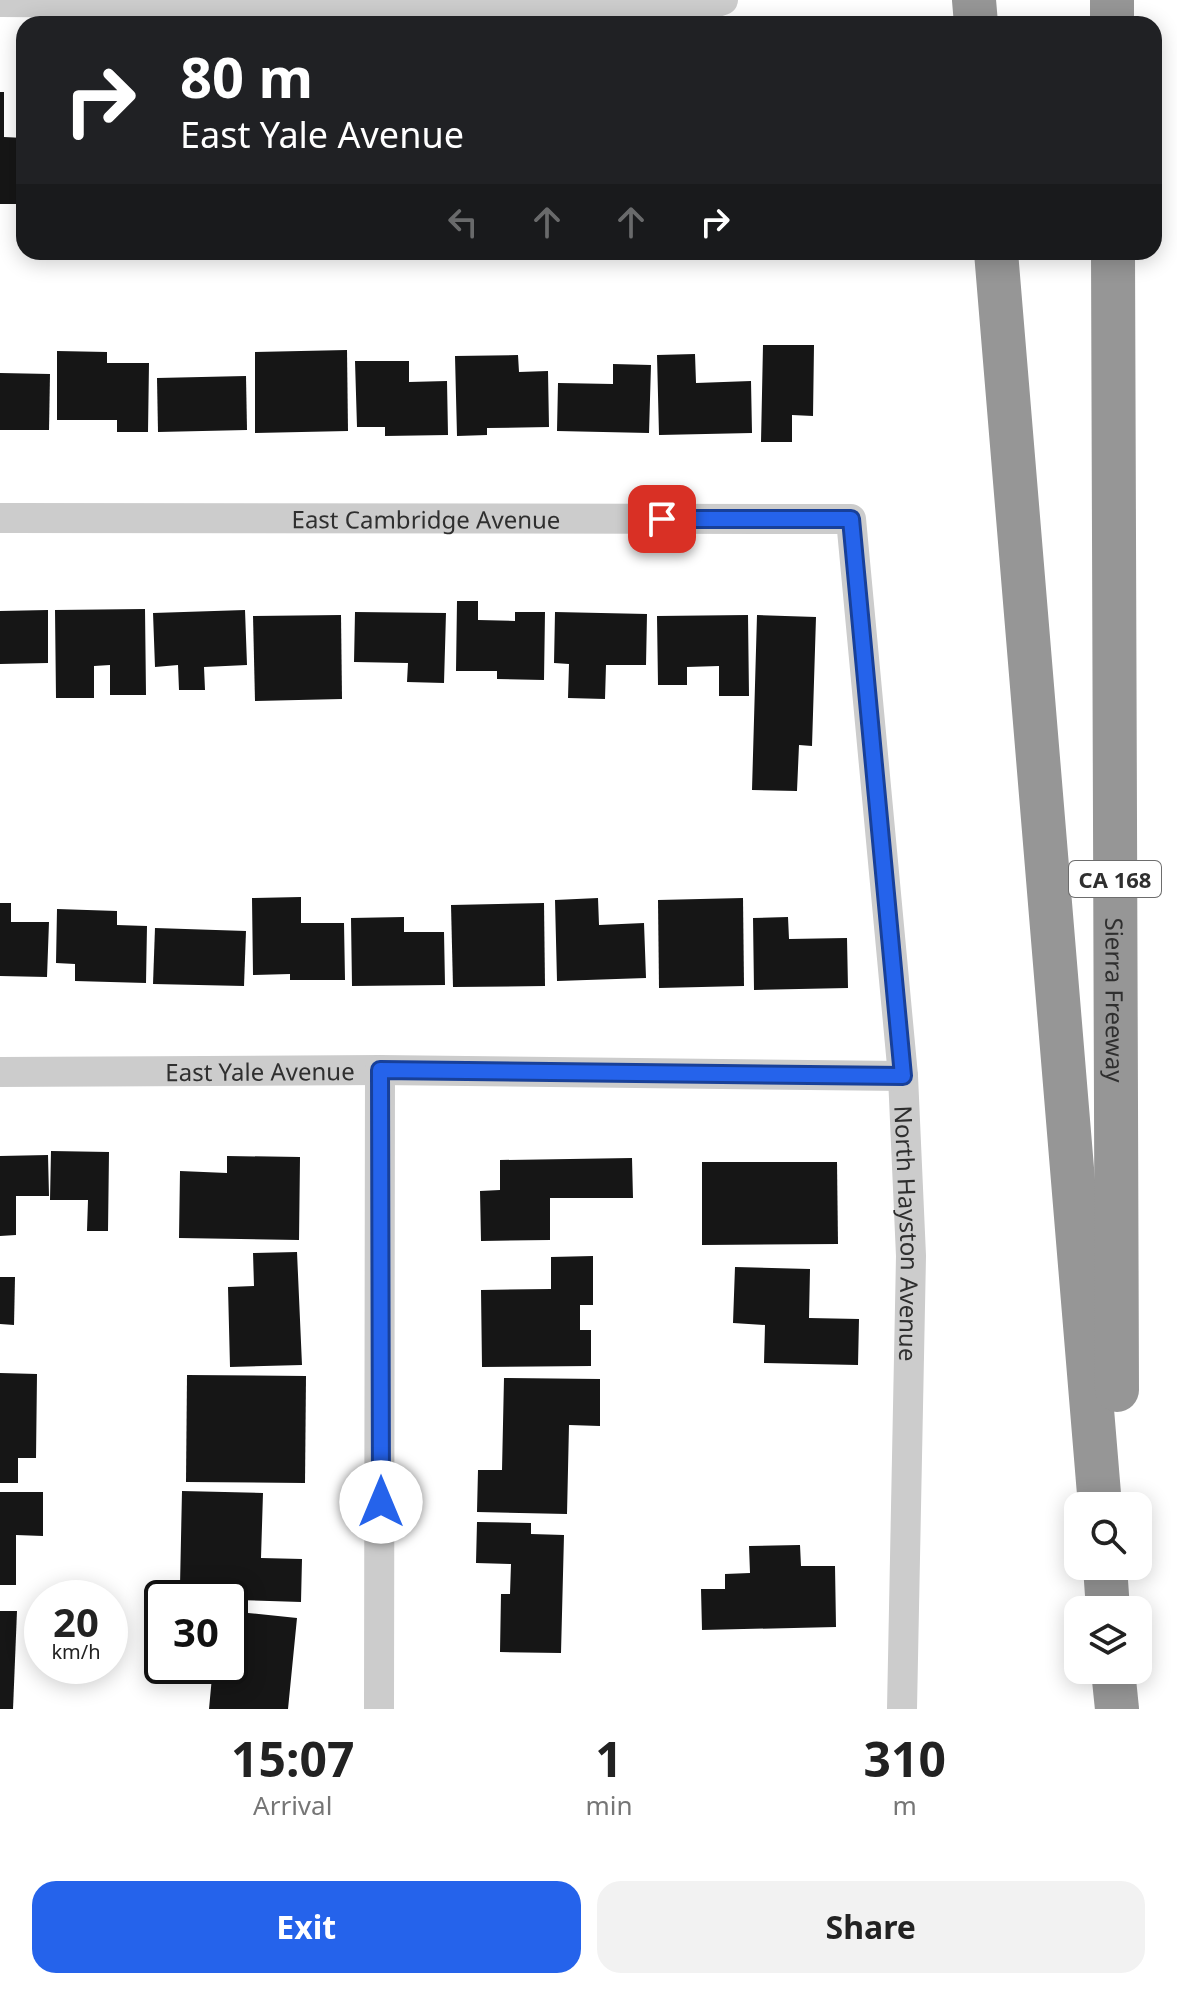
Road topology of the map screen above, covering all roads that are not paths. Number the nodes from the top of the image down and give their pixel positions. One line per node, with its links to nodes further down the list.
1 (723, 0): 3 (street)
2 (0, 2): 3 (street)
3 (497, 3)
4 (997, 260): 11 (highway)
5 (1113, 260): 12 (highway, Sierra Freeway / CA 168)
6 (0, 518): 7 (street, East Cambridge Avenue)
7 (851, 519): 10 (street, North Hayston Avenue)
8 (380, 1070): 9 (street, East Yale Avenue); 10 (street, East Yale Avenue); 14 (street)
9 (0, 1072)
10 (903, 1076): 15 (street, North Hayston Avenue)
11 (1099, 1492)
12 (1117, 1492)
13 (1116, 1684): 16 (highway)
14 (379, 1709)
15 (902, 1709)
16 (1117, 1709)

